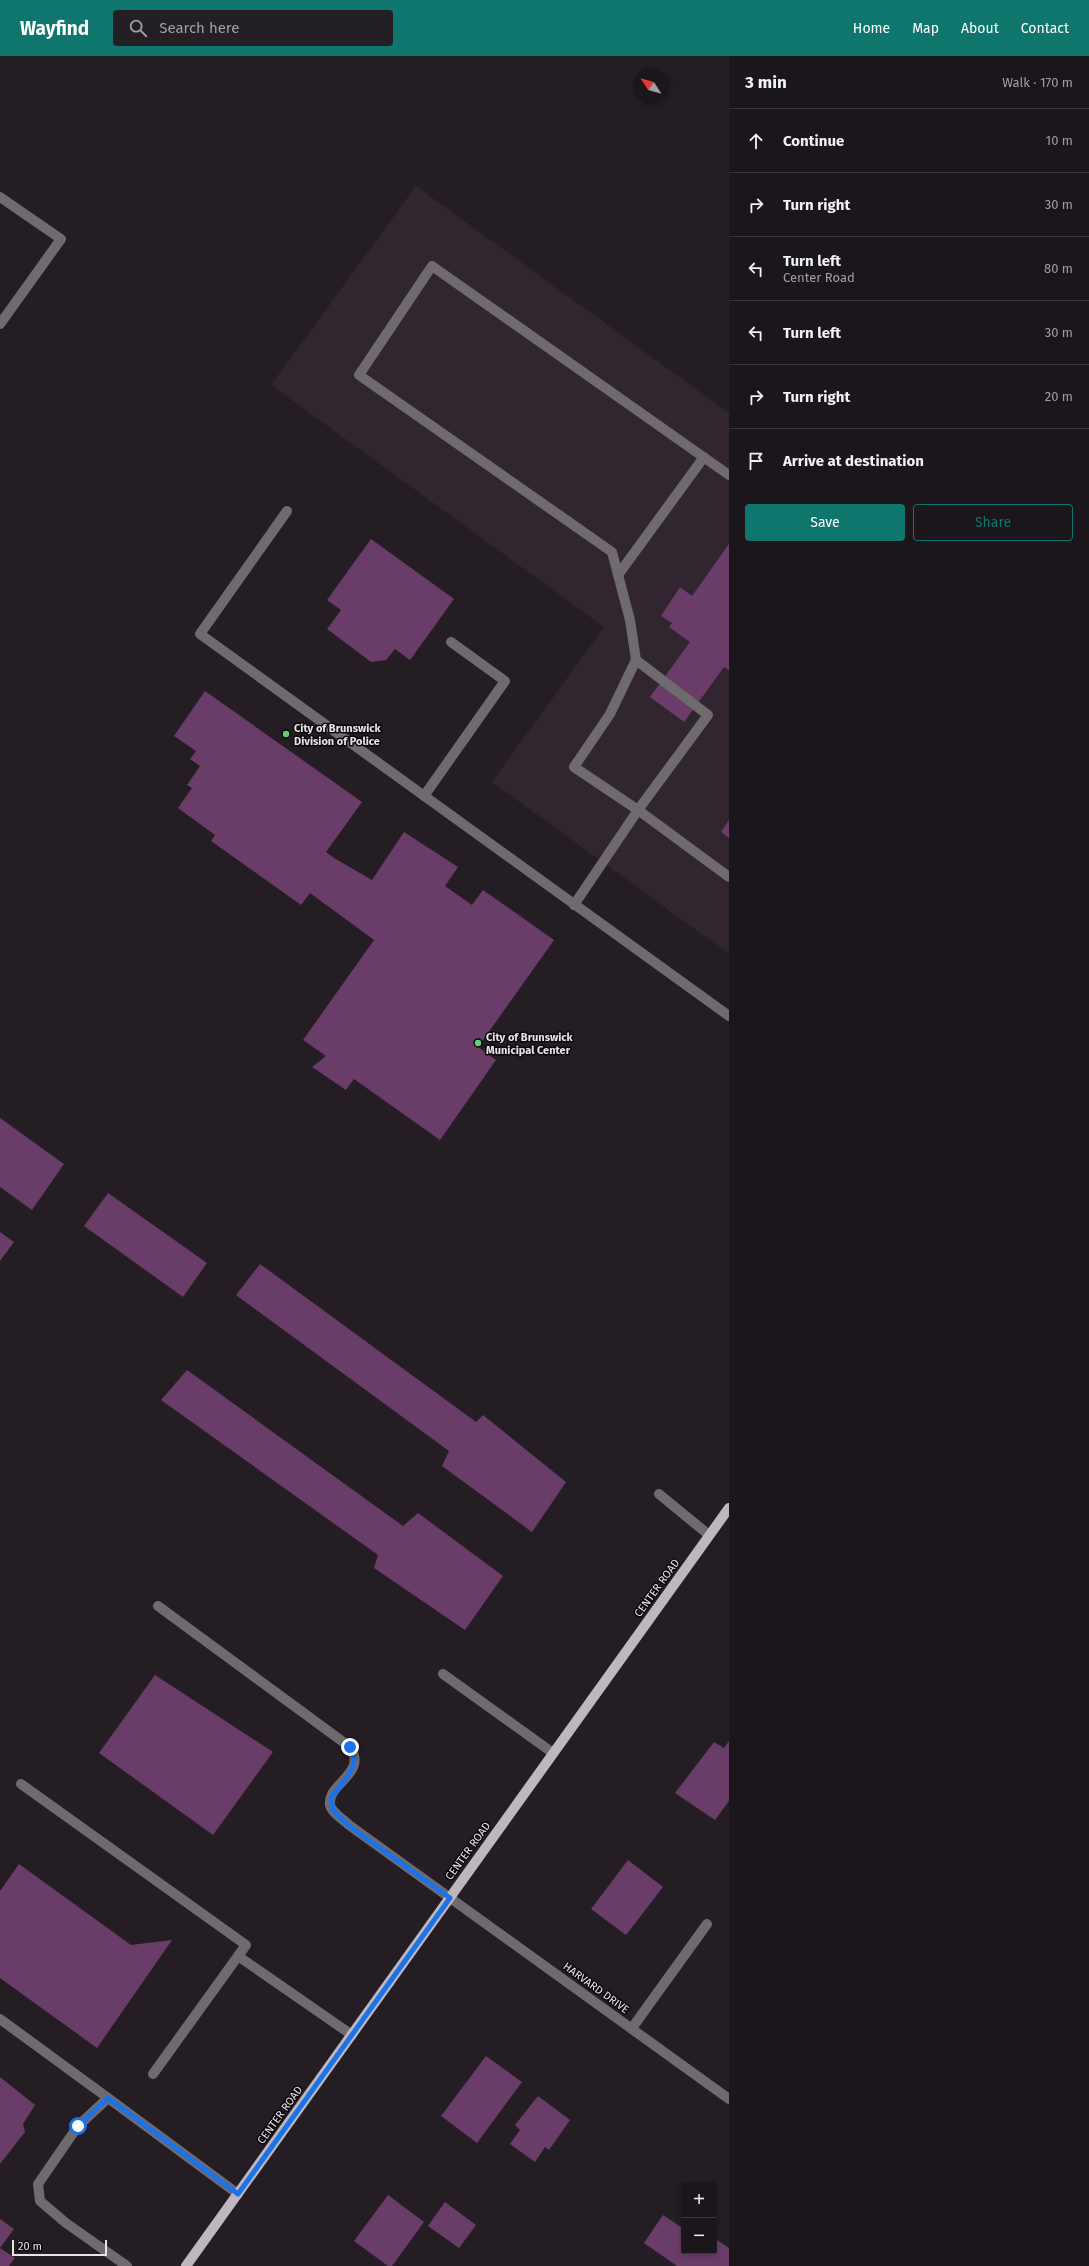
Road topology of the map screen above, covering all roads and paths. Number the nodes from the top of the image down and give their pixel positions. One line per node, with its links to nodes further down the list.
1 (0, 197): 2 (street)
2 (0, 324)
3 (704, 457): 4 (street); 6 (street); 6 (street)
4 (729, 475)
5 (287, 511): 9 (street)
6 (618, 575): 8 (street)
7 (451, 642): 9 (street)
8 (636, 660): 10 (street); 10 (street)
9 (424, 796): 12 (street)
10 (638, 810): 11 (street); 12 (street)
11 (729, 877)
12 (574, 905): 13 (street)
13 (729, 1016)
14 (659, 1494): 16 (street)
15 (729, 1508): 16 (main road, CENTER ROAD)
16 (709, 1535): 19 (main road, CENTER ROAD)
17 (158, 1606): 21 (street, HARVARD DRIVE)
18 (443, 1674): 19 (street)
19 (553, 1753): 21 (main road, CENTER ROAD)
20 (22, 1784): 23 (street)
21 (450, 1898): 25 (street, HARVARD DRIVE); 26 (main road, CENTER ROAD)
22 (707, 1924): 25 (street)
23 (238, 1956): 26 (street); 27 (street)
24 (0, 2020): 28 (street)
25 (632, 2028): 29 (street, HARVARD DRIVE)
26 (352, 2035): 30 (main road, CENTER ROAD)
27 (153, 2074)
28 (108, 2098): 30 (street); 31 (street)
29 (729, 2099)
30 (238, 2194): 32 (main road, CENTER ROAD)
31 (126, 2266)
32 (186, 2266)

